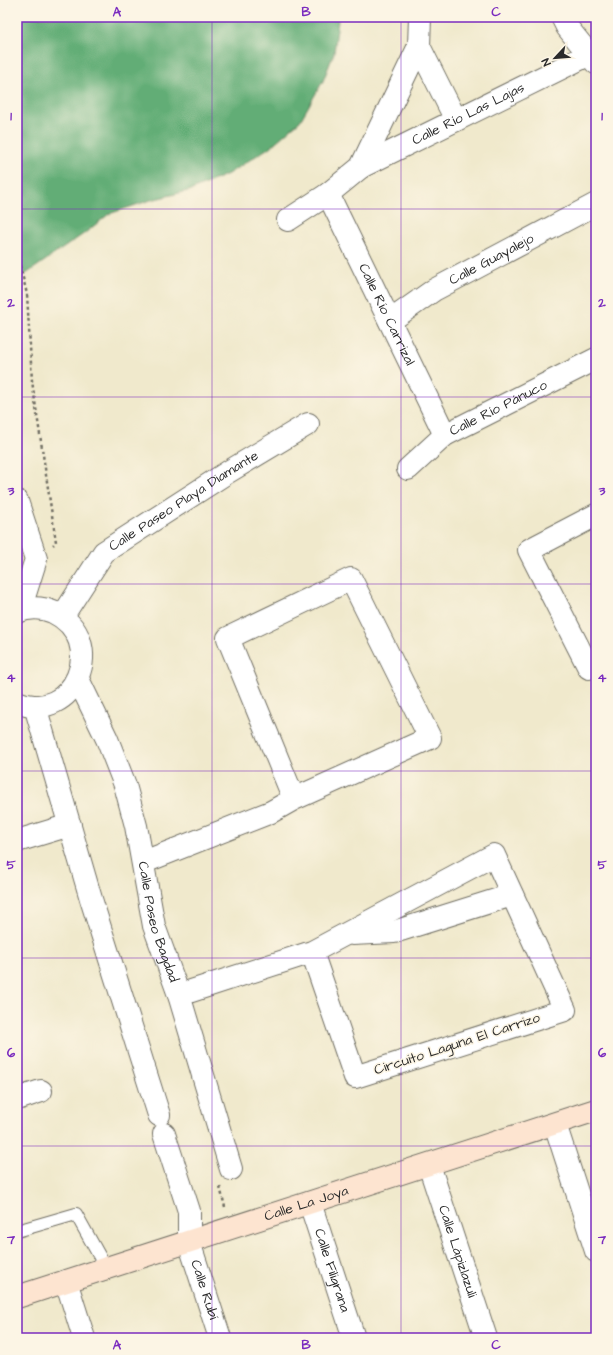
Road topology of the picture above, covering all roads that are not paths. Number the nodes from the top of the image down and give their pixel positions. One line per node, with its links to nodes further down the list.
1 (420, 17): 3 (street)
2 (562, 17): 4 (street)
3 (419, 46): 5 (street); 6 (street)
4 (593, 56): 5 (street, Calle Río Las Lajas)
5 (456, 120): 6 (street, Calle Río Las Lajas)
6 (361, 168): 7 (street)
7 (328, 194): 9 (street); 10 (street, Calle Río Carrizal)
8 (596, 204): 10 (street, Calle Guayalejo)
9 (288, 220)
10 (390, 321): 13 (street, Calle Río Carrizal)
11 (596, 358): 13 (street, Calle Río Pánuco)
12 (308, 424): 18 (street, Calle Paseo Playa Diamante)
13 (445, 435): 14 (street, Calle Río Pánuco)
14 (408, 469)
15 (17, 501): 17 (street)
16 (596, 515): 19 (street)
17 (21, 610): 18 (street)
18 (55, 614): 20 (street)
19 (596, 665)
20 (74, 684): 21 (street); 25 (street, Calle Paseo Bagdad)
21 (33, 704): 23 (street)
22 (294, 799): 22 (street); 25 (street)
23 (70, 825): 24 (street); 38 (street, Calle Rubí)
24 (17, 841)
25 (144, 862): 29 (street, Calle Paseo Bagdad)
26 (512, 895): 27 (street, Circuito Laguna El Carrizo); 27 (street, Circuito Laguna El Carrizo); 28 (street, Circuito Laguna El Carrizo)
27 (346, 934): 28 (street, Circuito Laguna El Carrizo)
28 (312, 952): 29 (street, Circuito Laguna El Carrizo)
29 (179, 995): 34 (street, Calle Paseo Bagdad)
30 (41, 1091): 31 (street)
31 (17, 1099)
32 (596, 1110): 33 (street, Calle La Joya)
33 (555, 1124): 35 (street, Calle La Joya); 39 (street)
34 (229, 1163)
35 (429, 1165): 36 (street, Calle La Joya); 46 (street, Calle Lápizlazuli)
36 (310, 1203): 38 (street, Calle La Joya); 45 (street, Calle Filigrana)
37 (17, 1231): 40 (lane)
38 (189, 1242): 40 (street, Calle La Joya); 44 (street, Calle Rubí)
39 (596, 1252)
40 (106, 1268): 41 (street, Calle La Joya)
41 (66, 1281): 42 (street, Calle La Joya); 43 (street)
42 (17, 1297)
43 (84, 1338)
44 (220, 1338)
45 (354, 1338)
46 (486, 1338)

